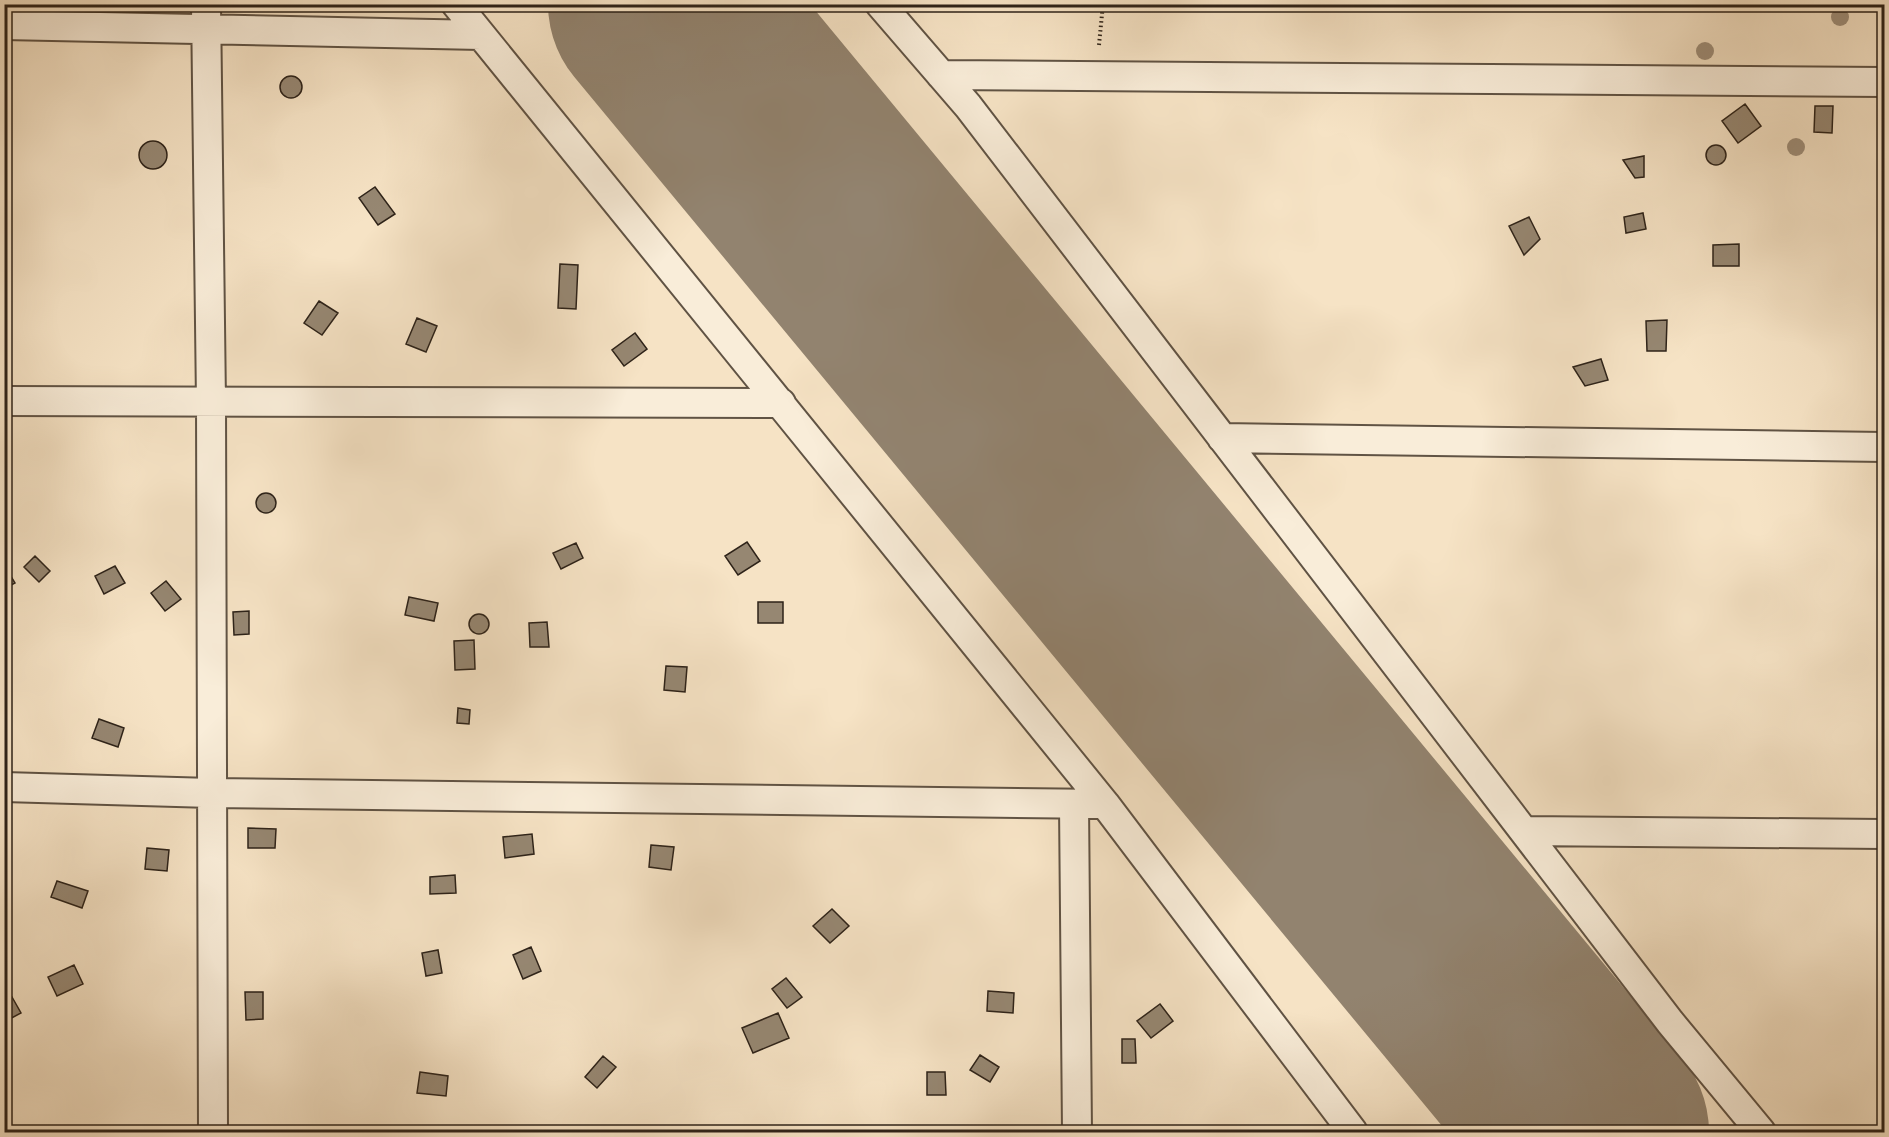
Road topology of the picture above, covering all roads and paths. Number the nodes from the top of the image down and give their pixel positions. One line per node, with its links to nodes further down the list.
1 (456, 4): 6 (street)
2 (880, 4): 7 (street)
3 (1103, 4): 8 (path)
4 (206, 17): 5 (street); 6 (street); 11 (street)
5 (4, 25)
6 (481, 35): 12 (street)
7 (941, 75): 8 (street); 13 (street)
8 (1096, 76): 9 (street)
9 (1884, 82)
10 (4, 401): 11 (street)
11 (211, 402): 12 (street); 16 (street)
12 (781, 403): 18 (street)
13 (1222, 438): 14 (street); 19 (street)
14 (1884, 447)
15 (4, 787): 16 (street)
16 (212, 793): 17 (street); 21 (street)
17 (1074, 804): 18 (street); 22 (street)
18 (1105, 804): 23 (street)
19 (1524, 831): 20 (street); 24 (street)
20 (1884, 834)
21 (213, 1132)
22 (1077, 1132)
23 (1353, 1132)
24 (1761, 1132)

